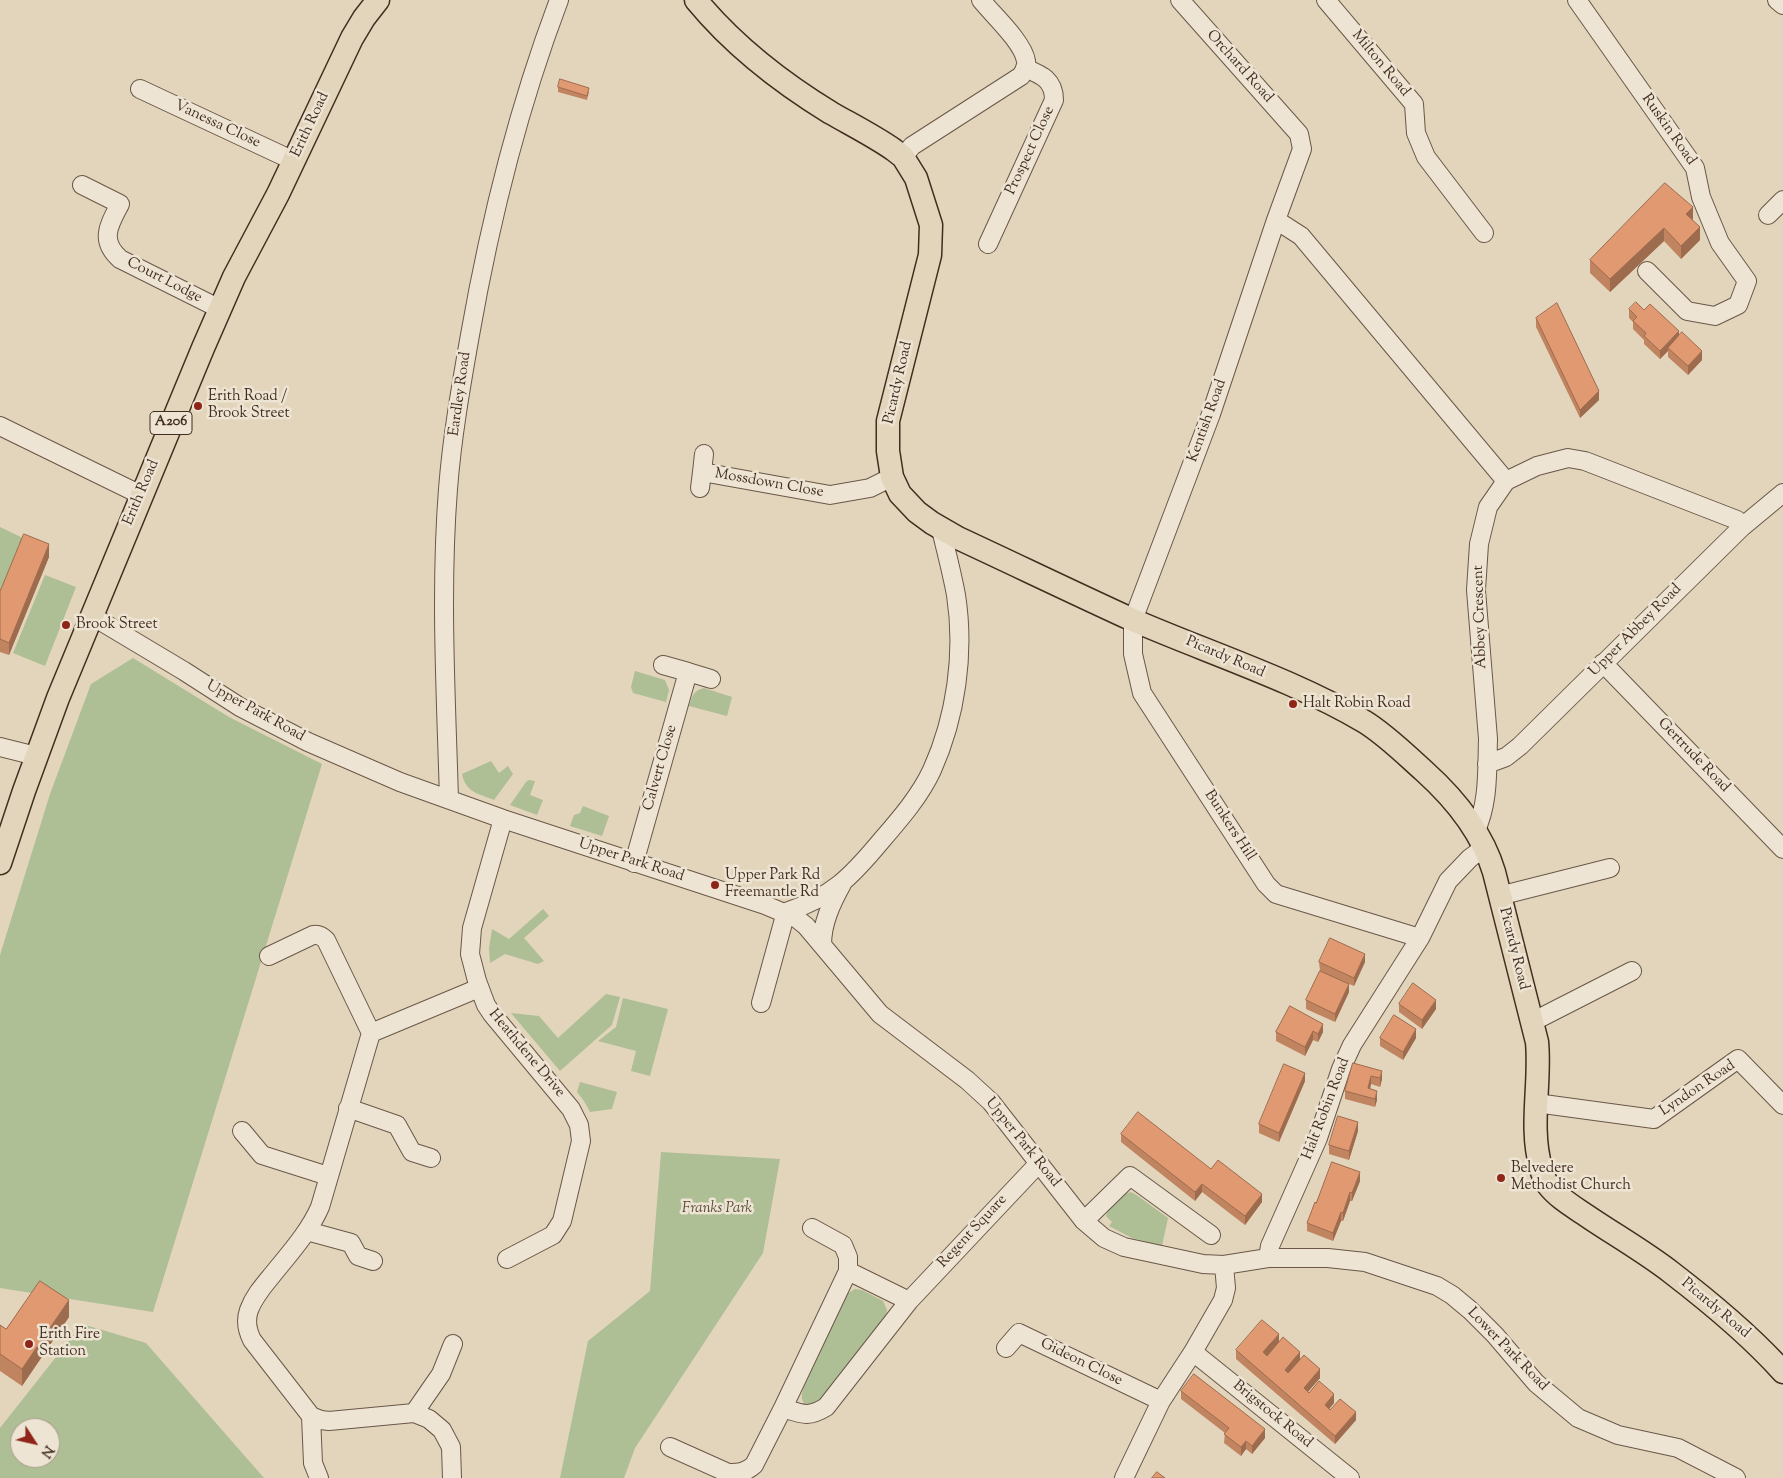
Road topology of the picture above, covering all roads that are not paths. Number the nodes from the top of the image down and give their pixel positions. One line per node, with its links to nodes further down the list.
1 (378, 0): 14 (main road, Erith Road / A206)
2 (559, 0): 40 (street, Eardley Road)
3 (696, 0): 13 (main road, Picardy Road)
4 (981, 0): 10 (street)
5 (1180, 0): 12 (street, Orchard Road)
6 (1326, 0): 19 (street, Milton Road)
7 (1576, 0): 21 (street, Ruskin Road)
8 (1777, 0): 9 (street)
9 (1783, 5)
10 (1025, 68): 13 (street); 20 (street, Prospect Close)
11 (140, 89): 14 (street, Vanessa Close)
12 (1299, 134): 18 (street, Kentish Road)
13 (902, 157): 25 (main road, Picardy Road)
14 (294, 161): 22 (main road, Erith Road / A206)
15 (82, 185): 22 (street, Court Lodge)
16 (1783, 200): 17 (street)
17 (1768, 215)
18 (1276, 220): 26 (street); 32 (street, Kentish Road)
19 (1484, 233)
20 (988, 244)
21 (1647, 271)
22 (220, 309): 28 (main road, Erith Road / A206)
23 (0, 426): 28 (street)
24 (704, 454): 25 (street, Mossdown Close)
25 (892, 477): 30 (main road, Picardy Road)
26 (1506, 481): 29 (street); 39 (street, Abbey Crescent)
27 (1783, 493): 29 (street, Upper Abbey Road)
28 (142, 495): 31 (main road, Erith Road / A206)
29 (1742, 527): 33 (street, Upper Abbey Road)
30 (941, 528): 32 (main road, Picardy Road); 47 (street)
31 (92, 616): 38 (main road, Erith Road / A206); 40 (street, Upper Park Road)
32 (1133, 620): 42 (main road, Picardy Road); 50 (street, Bunkers Hill)
33 (1603, 663): 39 (street, Upper Abbey Road); 43 (street, Gertrude Road)
34 (663, 666): 35 (street)
35 (688, 672): 36 (street); 45 (street, Calvert Close)
36 (710, 679)
37 (0, 747): 38 (street)
38 (36, 756): 44 (main road, Erith Road / A206)
39 (1487, 764): 42 (street, Abbey Crescent)
40 (449, 799): 41 (street, Upper Park Road)
41 (503, 820): 45 (street, Upper Park Road); 54 (street, Heathdene Drive)
42 (1480, 839): 48 (main road, Picardy Road); 50 (street, Halt Robin Road)
43 (1783, 849)
44 (0, 863)
45 (634, 863): 49 (street, Upper Park Road)
46 (1610, 868): 48 (street)
47 (842, 884): 49 (street); 51 (street)
48 (1499, 896): 56 (main road, Picardy Road)
49 (786, 912): 51 (street, Upper Park Road); 55 (street)
50 (1420, 938): 69 (street, Halt Robin Road)
51 (822, 946): 63 (street, Upper Park Road)
52 (269, 956): 57 (street)
53 (1632, 971): 56 (street)
54 (479, 988): 57 (street); 70 (street, Heathdene Drive)
55 (762, 1003)
56 (1532, 1022): 58 (main road, Picardy Road)
57 (371, 1033): 60 (street)
58 (1536, 1102): 59 (street, Lyndon Road); 78 (main road, Picardy Road)
59 (1783, 1106)
60 (348, 1108): 62 (street); 64 (street)
61 (242, 1131): 64 (street)
62 (431, 1158)
63 (1039, 1163): 65 (street, Upper Park Road); 74 (street, Regent Square)
64 (328, 1176): 67 (street)
65 (1084, 1221): 68 (street); 72 (street, Upper Park Road)
66 (812, 1228): 73 (street)
67 (307, 1231): 71 (street); 82 (street)
68 (1211, 1235)
69 (1268, 1258): 72 (street, Upper Park Road); 88 (street, Lower Park Road)
70 (507, 1259)
71 (373, 1261)
72 (1224, 1265): 77 (street)
73 (848, 1271): 74 (street); 80 (street)
74 (909, 1301): 80 (street, Regent Square)
75 (453, 1344): 81 (street)
76 (1006, 1348): 79 (street, Gideon Close)
77 (1193, 1352): 79 (street); 87 (street, Brigstock Road)
78 (1783, 1372)
79 (1161, 1401): 86 (street)
80 (783, 1408): 83 (street)
81 (414, 1413): 82 (street); 85 (street)
82 (311, 1416): 84 (street)
83 (670, 1447)
84 (319, 1478)
85 (452, 1478)
86 (1124, 1478)
87 (1350, 1478)
88 (1736, 1478)

